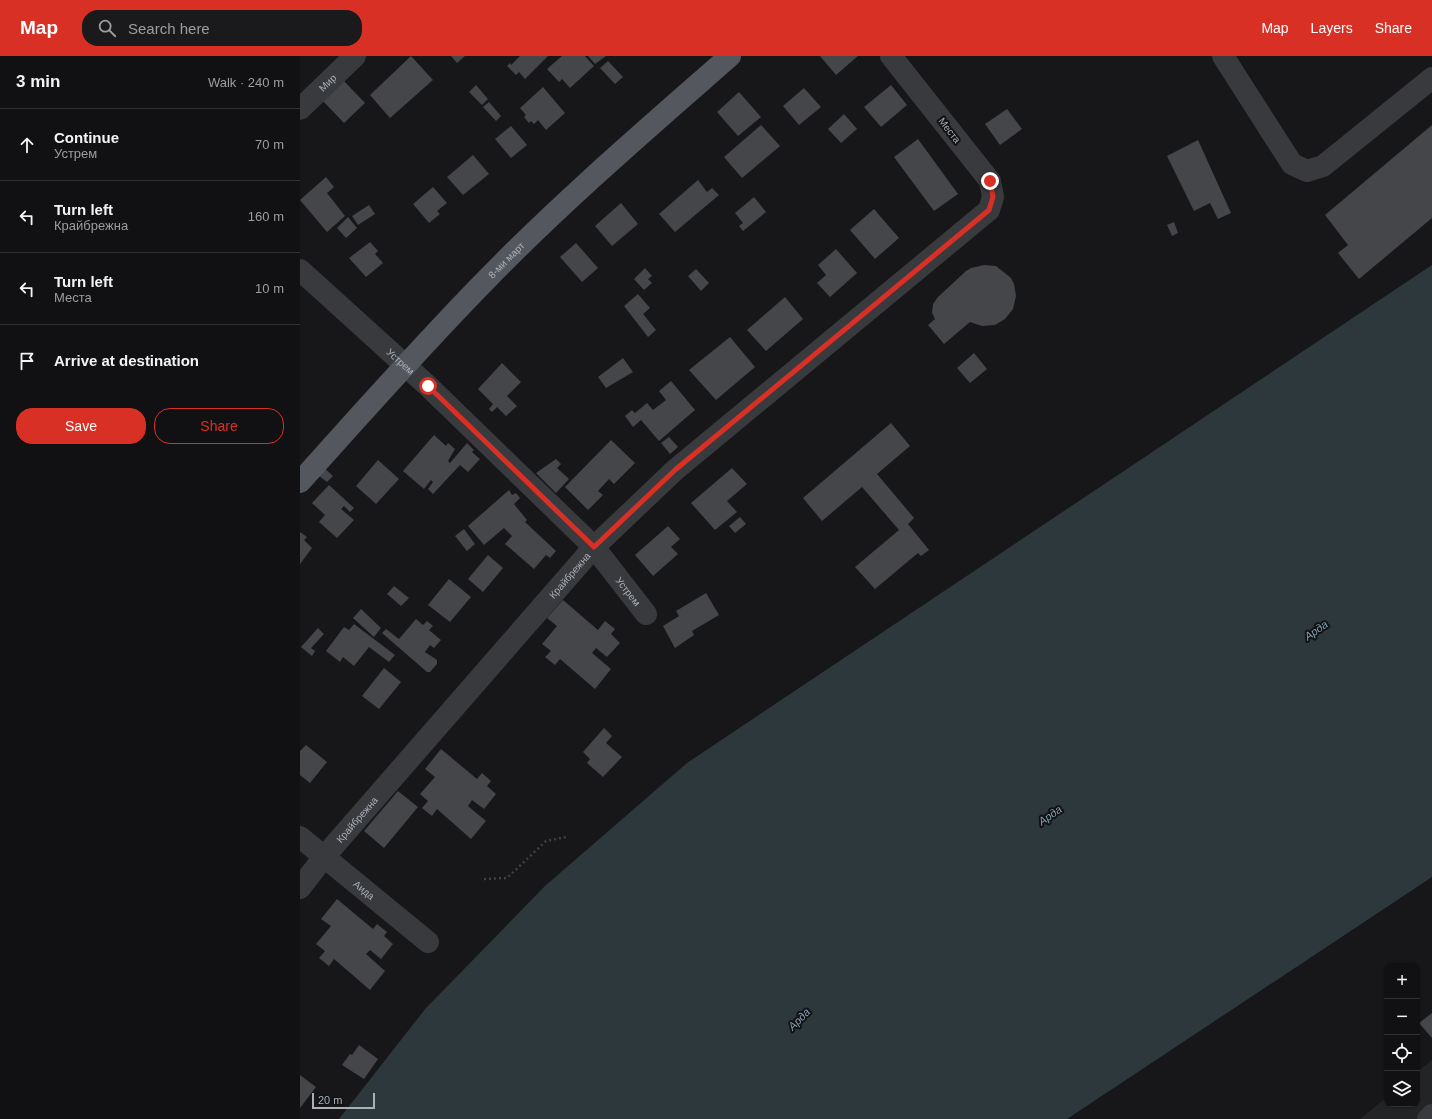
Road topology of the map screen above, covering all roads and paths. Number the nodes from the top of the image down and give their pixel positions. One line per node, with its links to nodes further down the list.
1 (355, 56): 6 (street, Мир)
2 (730, 56): 9 (main road, 8-ми март)
3 (891, 56): 7 (street, Места)
4 (1223, 56): 5 (street)
5 (1432, 78)
6 (300, 110)
7 (989, 210): 11 (street, Крайбрежна)
8 (300, 270): 9 (street, Устрем)
9 (404, 365): 10 (main road, 8-ми март); 11 (street, Устрем)
10 (300, 482)
11 (594, 547): 12 (street, Устрем); 15 (street, Крайбрежна)
12 (646, 614)
13 (300, 837): 15 (street, Аида)
14 (566, 837): 16 (path)
15 (324, 857): 17 (street, Крайбрежна); 18 (street, Аида)
16 (484, 879)
17 (300, 888)
18 (428, 942)
19 (1432, 1115): 20 (street)
20 (1428, 1119)

